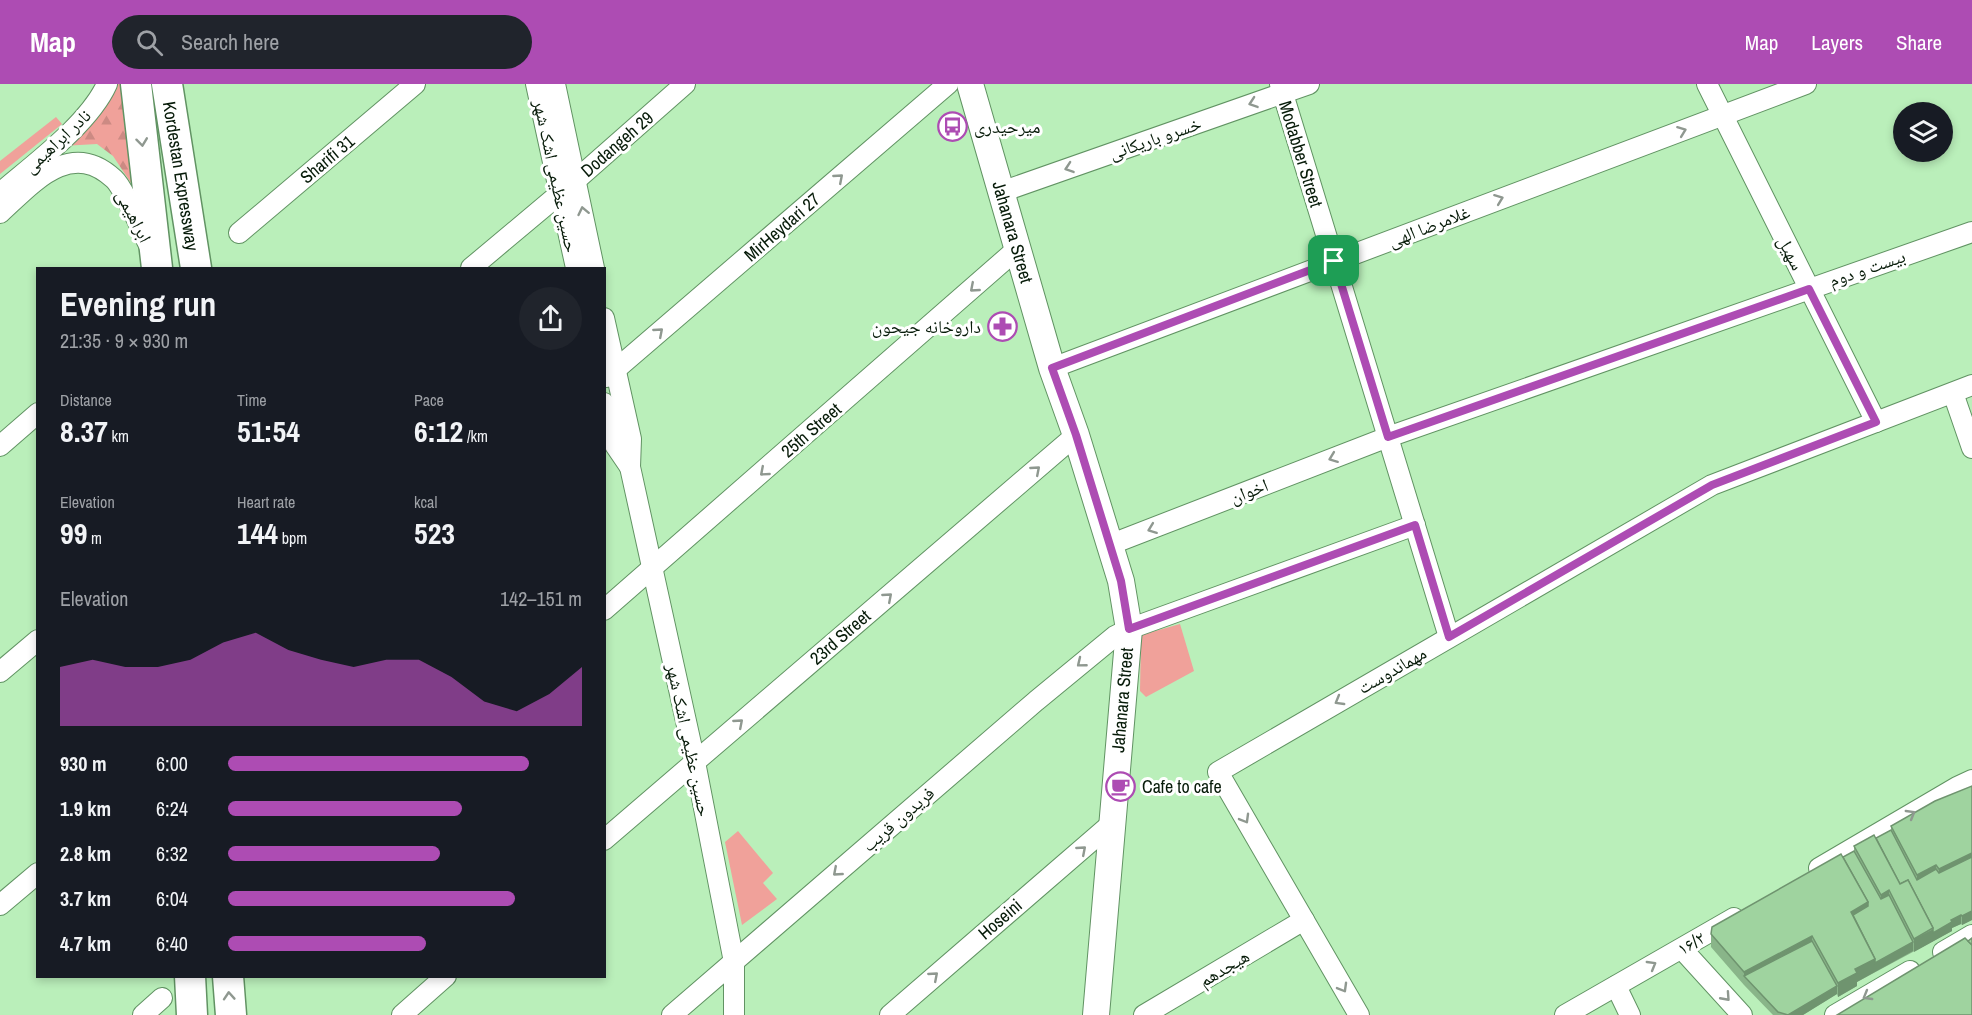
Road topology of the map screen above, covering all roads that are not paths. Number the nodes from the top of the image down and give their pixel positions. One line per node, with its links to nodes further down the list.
1 (107, 84): 18 (street, نادر ابراهیمی)
2 (136, 84): 25 (highway, Kordestan Expressway, one-way to 25)
3 (167, 84): 26 (highway, Kordestan Expressway)
4 (416, 84): 22 (street, Sharifi 31)
5 (536, 84): 19 (street, حسین عظیمی اشک شهر)
6 (555, 84): 16 (street, حسین عظیمی اشک شهر)
7 (686, 84): 16 (street, Dodangeh 29)
8 (948, 84): 33 (street, MirHeydari 27, one-way to 8)
9 (970, 84): 17 (main road, Jahanara Street)
10 (1308, 84): 13 (street, خسرو باریکانی)
11 (1707, 84): 14 (street, سهیل)
12 (1806, 84): 14 (street, غلامرضا الهی)
13 (1281, 88): 17 (street, خسرو باریکانی, one-way to 17); 24 (street, Modabber Street)
14 (1722, 116): 24 (street, غلامرضا الهی, one-way to 14); 30 (street, سهیل)
15 (44, 174): 20 (street, نادر ابراهیمی); 25 (street, ابراهیمی)
16 (576, 180): 19 (street, Dodangeh 29); 29 (street, حسین عظیمی اشک شهر, one-way to 16)
17 (1001, 192): 23 (main road, Jahanara Street)
18 (0, 193)
19 (561, 193): 27 (street); 28 (street, حسین عظیمی اشک شهر)
20 (0, 213)
21 (1972, 232): 30 (street, بیست و دوم)
22 (239, 233)
23 (1017, 249): 32 (main road, Jahanara Street); 46 (street, 25th Street, one-way to 46)
24 (1334, 261): 32 (street, غلامرضا الهی); 40 (street, Modabber Street)
25 (157, 264)
26 (195, 267)
27 (472, 267)
28 (576, 267)
29 (594, 267)
30 (1809, 289): 38 (street, سهیل); 40 (street, بیست و دوم)
31 (606, 337): 33 (street, حسین عظیمی اشک شهر)
32 (1052, 368): 39 (main road, Jahanara Street)
33 (610, 374): 43 (street, حسین عظیمی اشک شهر)
34 (1972, 385): 35 (street, مهماندوست)
35 (1953, 393): 38 (street, مهماندوست); 42 (street)
36 (606, 411): 43 (street, حسین عظیمی اشک شهر)
37 (36, 415): 41 (street)
38 (1876, 422): 49 (street, مهماندوست)
39 (1076, 435): 45 (main road, Jahanara Street); 52 (street, 23rd Street, one-way to 39)
40 (1388, 437): 44 (street, Modabber Street); 45 (street, اخوان, one-way to 45)
41 (0, 446)
42 (1972, 448)
43 (630, 467): 46 (street, حسین عظیمی اشک شهر)
44 (1415, 525): 48 (street, فریدون قریب); 49 (street, Modabber Street)
45 (1110, 545): 48 (main road, Jahanara Street)
46 (652, 570): 47 (street, 25th Street); 52 (street, حسین عظیمی اشک شهر)
47 (606, 608)
48 (1129, 629): 54 (main road, Jahanara Street); 63 (street, فریدون قریب, one-way to 63)
49 (1449, 637): 60 (street, مهماندوست, one-way to 60)
50 (36, 642): 51 (street)
51 (0, 672)
52 (695, 762): 55 (street, 23rd Street); 63 (street, حسین عظیمی اشک شهر)
53 (1972, 780): 57 (street, one-way to 53)
54 (1111, 824): 75 (street, Hoseini, one-way to 54); 76 (main road, Jahanara Street)
55 (606, 838)
56 (36, 875): 58 (street)
57 (1804, 877)
58 (0, 905)
59 (1753, 907): 62 (street, ۱۶/۲)
60 (1304, 920): 77 (street, هیجدهم); 78 (street, مهماندوست, one-way to 78)
61 (1972, 935): 82 (street, one-way to 82)
62 (1682, 949): 67 (street, ۱۶/۲, one-way to 62); 81 (street, one-way to 81)
63 (734, 962): 73 (street, فریدون قریب); 74 (street, حسین عظیمی اشک شهر)
64 (190, 978): 70 (highway)
65 (228, 978): 71 (highway, one-way to 65)
66 (444, 978): 72 (street)
67 (1616, 986): 79 (street, ۱۶/۲); 80 (street)
68 (162, 998): 69 (street)
69 (143, 1015)
70 (192, 1015)
71 (231, 1015)
72 (402, 1015)
73 (672, 1015)
74 (734, 1015)
75 (890, 1015)
76 (1096, 1015)
77 (1144, 1015)
78 (1359, 1015)
79 (1565, 1015)
80 (1630, 1015)
81 (1742, 1015)
82 (1835, 1015)

